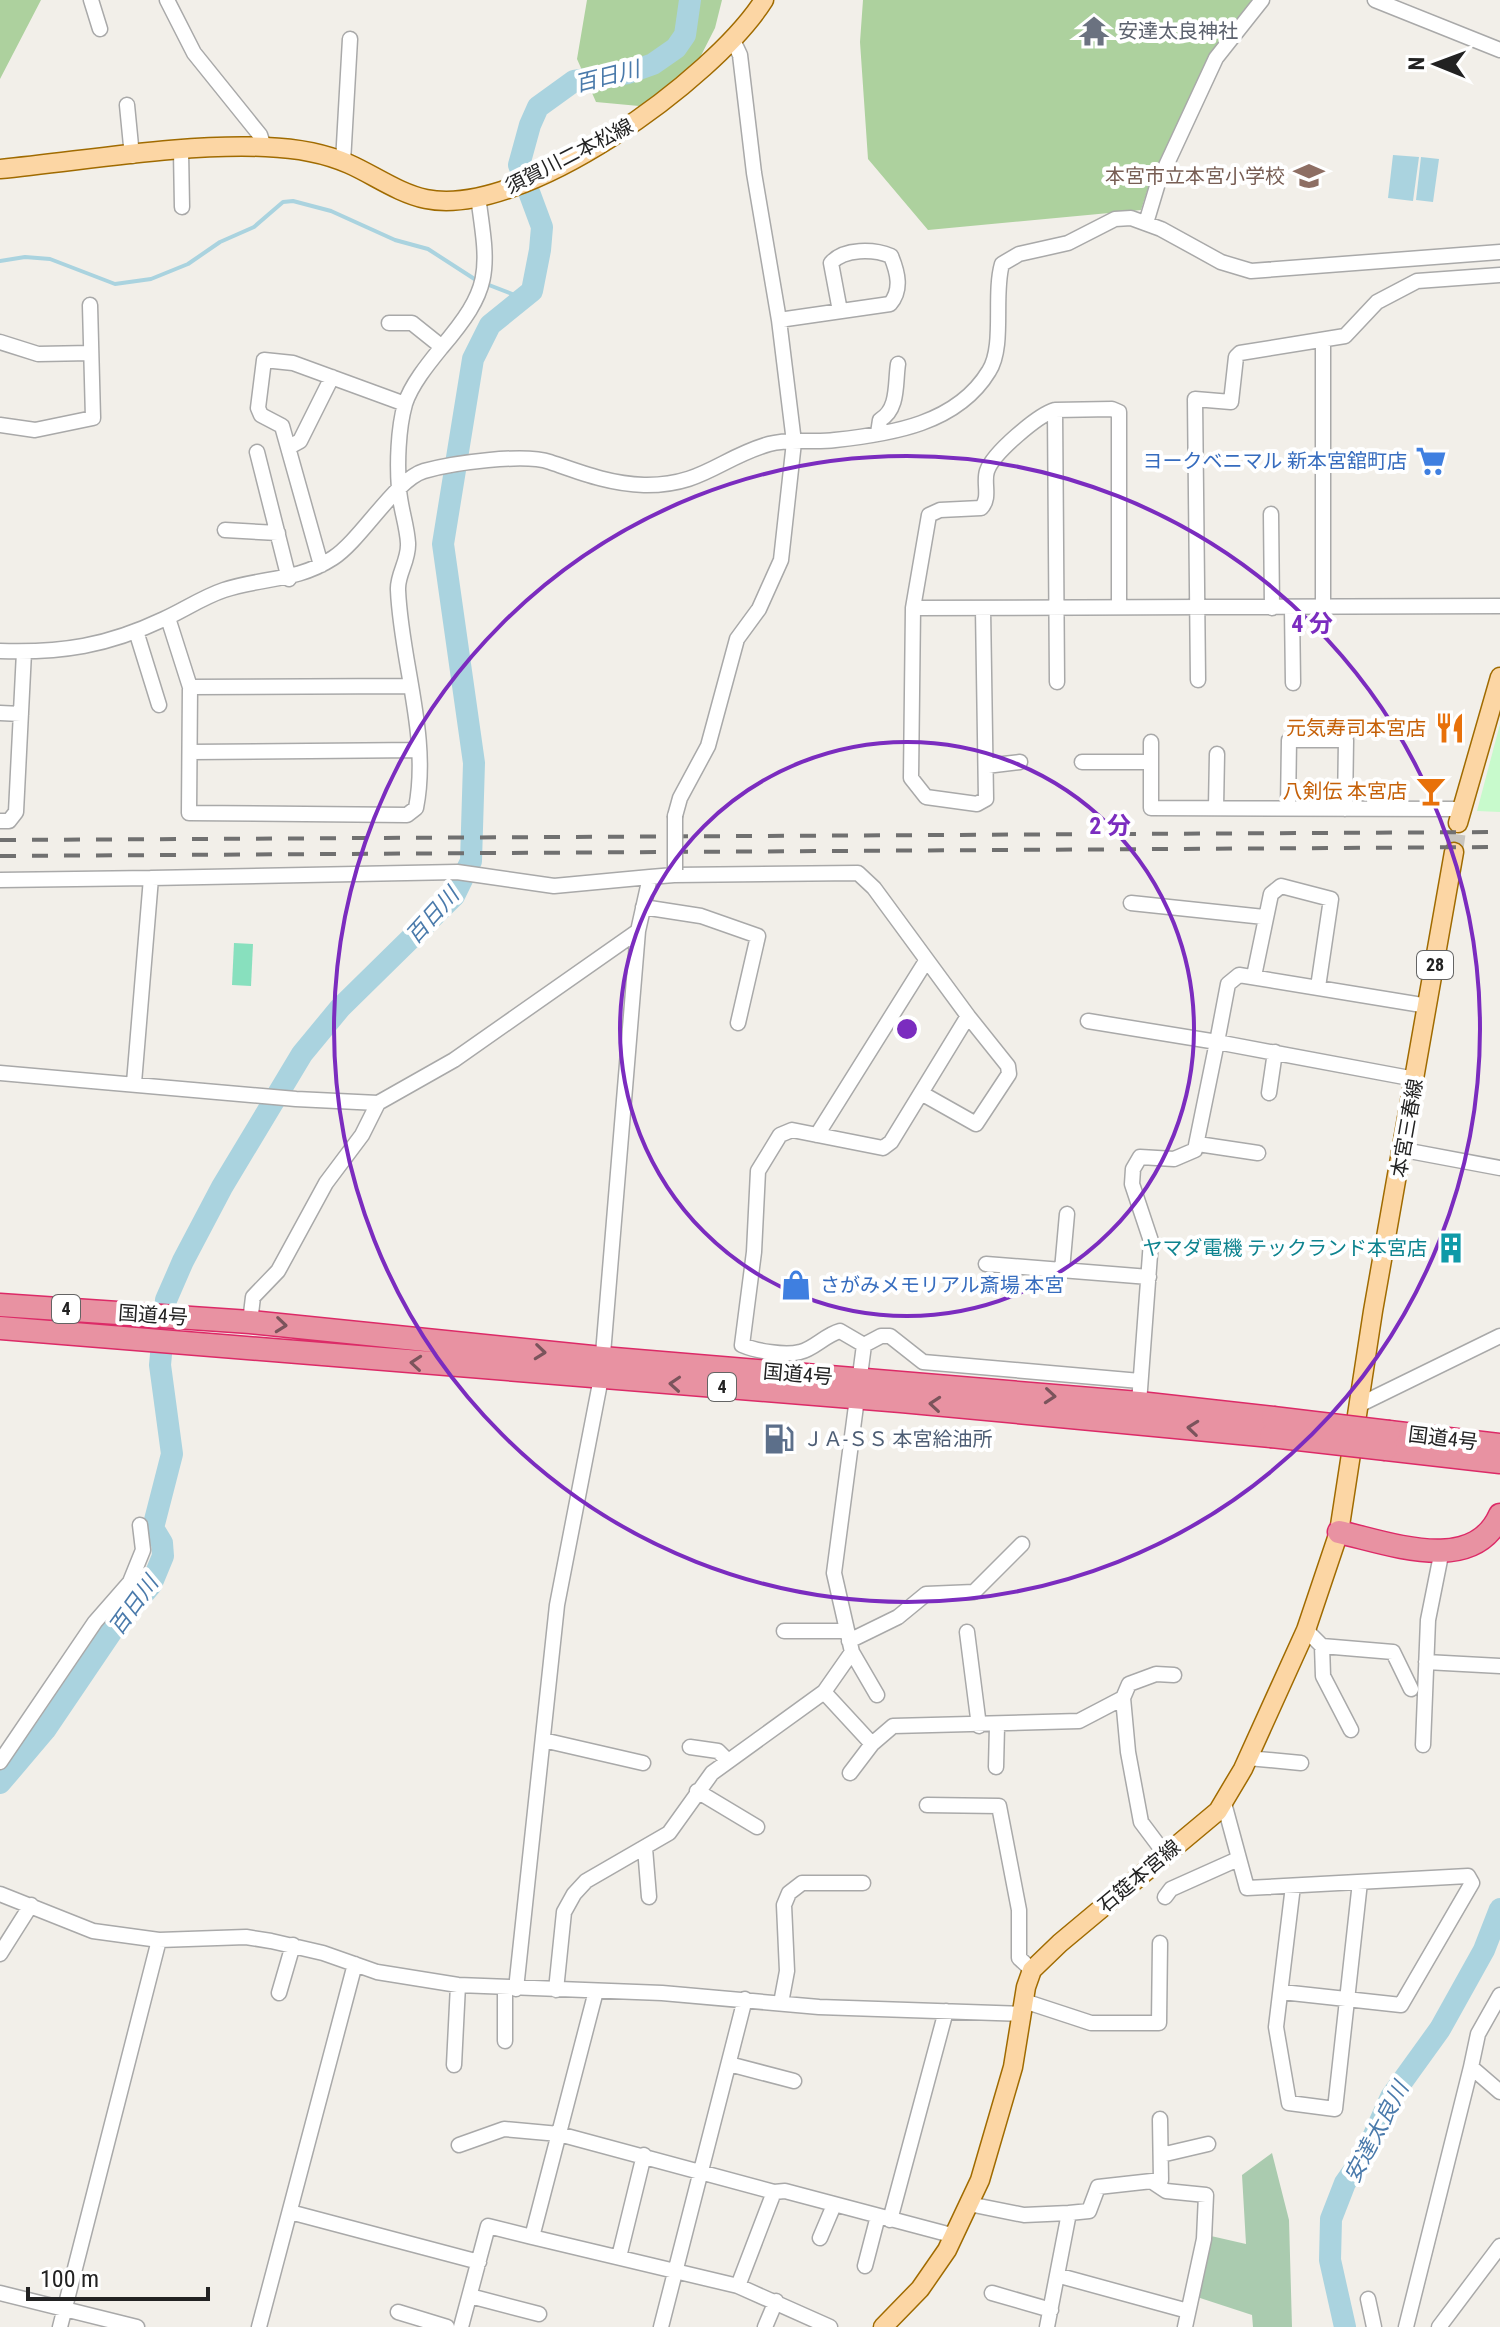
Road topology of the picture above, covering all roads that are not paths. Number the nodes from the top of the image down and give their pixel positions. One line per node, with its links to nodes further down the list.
1 (91, 0): 6 (street)
2 (167, 0): 11 (street)
3 (764, 0): 7 (main road, 須賀川二本松線)
4 (1262, 0): 18 (street)
5 (1377, 0): 9 (street)
6 (100, 29)
7 (732, 38): 16 (main road, 須賀川二本松線); 23 (street)
8 (350, 39): 14 (street)
9 (1500, 50)
10 (127, 105): 13 (street)
11 (264, 147): 12 (main road, 須賀川二本松線); 14 (main road, 須賀川二本松線)
12 (181, 151): 13 (main road, 須賀川二本松線); 17 (street)
13 (132, 156): 15 (main road, 須賀川二本松線)
14 (343, 162): 16 (main road, 須賀川二本松線)
15 (0, 169)
16 (478, 197): 27 (street)
17 (182, 207)
18 (1146, 223): 19 (street); 34 (street)
19 (1500, 252)
20 (1500, 275): 25 (street)
21 (90, 305): 28 (street)
22 (840, 311): 22 (street); 23 (street)
23 (779, 320): 35 (street)
24 (389, 323): 27 (street)
25 (1323, 340): 46 (street); 51 (street)
26 (0, 342): 28 (street)
27 (442, 347): 31 (street)
28 (91, 353): 33 (street)
29 (898, 364): 34 (street)
30 (332, 377): 31 (street); 36 (street); 36 (street)
31 (405, 404): 38 (street)
32 (1055, 410): 45 (street); 47 (street); 48 (street)
33 (0, 425)
34 (878, 433): 35 (street)
35 (794, 442): 38 (street); 80 (street, bridge)
36 (289, 447): 42 (street)
37 (257, 452): 41 (street)
38 (399, 491): 42 (street); 61 (street)
39 (1271, 514): 49 (street)
40 (225, 530): 41 (street)
41 (278, 533): 43 (street)
42 (321, 565): 43 (street)
43 (289, 579): 53 (street)
44 (1500, 606): 51 (street)
45 (1119, 607): 46 (street); 48 (street)
46 (1196, 607): 49 (street); 58 (street)
47 (913, 608): 52 (street); 73 (street)
48 (1057, 608): 52 (street); 59 (street)
49 (1272, 608): 50 (street)
50 (1292, 608): 51 (street); 60 (street)
51 (1323, 608)
52 (983, 609): 73 (street)
53 (168, 618): 54 (street); 62 (street)
54 (136, 631): 56 (street); 63 (street)
55 (0, 651): 56 (street)
56 (24, 652): 65 (street)
57 (1500, 677): 77 (main road)
58 (1198, 680)
59 (1057, 682)
60 (1293, 683)
61 (410, 686): 62 (street); 67 (street)
62 (190, 687): 68 (street)
63 (159, 705)
64 (0, 713): 65 (street)
65 (21, 714): 78 (street)
66 (1151, 742): 72 (street)
67 (419, 750): 68 (street); 68 (street)
68 (190, 752)
69 (1217, 754): 74 (street)
70 (1020, 762): 73 (street)
71 (1082, 762): 72 (street)
72 (1151, 762): 74 (street)
73 (986, 766)
74 (1216, 808): 75 (street)
75 (1288, 808): 76 (street); 76 (street)
76 (1345, 809): 77 (street)
77 (1460, 816)
78 (0, 821)
79 (1454, 852): 91 (main road, 本宮三春線 / 28)
80 (674, 872): 81 (street); 88 (street)
81 (650, 877): 82 (street); 85 (street)
82 (151, 878): 83 (street); 99 (street)
83 (0, 880)
84 (1131, 903): 86 (street)
85 (643, 907): 87 (street); 94 (street)
86 (1264, 917): 89 (street); 90 (street)
87 (638, 931): 102 (street); 117 (street)
88 (926, 961): 92 (street); 103 (street)
89 (1254, 976): 90 (street); 95 (street)
90 (1318, 987): 91 (street)
91 (1428, 1006): 98 (main road, 本宮三春線 / 28)
92 (968, 1016): 100 (street); 100 (street)
93 (1088, 1021): 95 (street)
94 (738, 1023)
95 (1217, 1042): 96 (street); 104 (street)
96 (1275, 1052): 98 (street); 101 (street)
97 (0, 1073): 99 (street)
98 (1415, 1079): 105 (main road, 本宮三春線 / 28)
99 (134, 1083): 102 (street)
100 (921, 1093): 103 (street)
101 (1269, 1093)
102 (378, 1103): 113 (street)
103 (817, 1135): 116 (street)
104 (1198, 1144): 106 (street); 111 (street)
105 (1404, 1150): 107 (street); 120 (main road, 本宮三春線 / 28)
106 (1258, 1153)
107 (1500, 1168)
108 (1067, 1214): 110 (street)
109 (986, 1264): 110 (street)
110 (1062, 1270): 111 (street)
111 (1149, 1277): 119 (street)
112 (0, 1305): 113 (highway, 国道4号 / 4)
113 (250, 1322): 117 (highway, 国道4号 / 4, one-way to 117)
114 (0, 1328): 117 (highway, 国道4号 / 4, one-way to 114)
115 (1500, 1336): 120 (street)
116 (864, 1345): 118 (street); 119 (street)
117 (602, 1368): 118 (highway, 国道4号 / 4); 145 (street)
118 (858, 1388): 119 (highway, 国道4号 / 4, one-way to 119); 121 (highway, 国道4号 / 4, one-way to 118); 133 (street)
119 (1140, 1392): 121 (highway, 国道4号 / 4)
120 (1361, 1404): 127 (main road, 石筵本宮線)
121 (1272, 1427): 122 (highway, 国道4号 / 4, bridge)
122 (1387, 1440): 123 (highway, 国道4号 / 4); 124 (highway, 国道4号 / 4)
123 (1500, 1445)
124 (1500, 1462)
125 (1500, 1515): 129 (highway)
126 (140, 1525): 151 (street)
127 (1339, 1532): 129 (highway); 130 (main road, 石筵本宮線)
128 (1022, 1544): 133 (street)
129 (1442, 1550): 135 (street)
130 (1306, 1630): 134 (street); 149 (main road, 石筵本宮線)
131 (784, 1631): 133 (street)
132 (967, 1632): 142 (street)
133 (849, 1641): 139 (street); 140 (street)
134 (1322, 1646): 138 (street); 144 (street)
135 (1426, 1662): 136 (street); 147 (street)
136 (1500, 1666)
137 (1174, 1675): 141 (street)
138 (1411, 1689)
139 (824, 1692): 146 (street); 150 (street)
140 (877, 1695)
141 (1123, 1698): 143 (street); 161 (street)
142 (979, 1726): 143 (street); 146 (street)
143 (997, 1726): 154 (street)
144 (1351, 1730)
145 (543, 1740): 152 (street); 177 (street)
146 (872, 1744): 155 (street)
147 (1423, 1745)
148 (690, 1747): 150 (street)
149 (1248, 1758): 153 (street); 157 (main road, 石筵本宮線)
150 (728, 1761): 156 (street)
151 (0, 1762)
152 (643, 1763)
153 (1301, 1763)
154 (996, 1767)
155 (850, 1773)
156 (697, 1791): 159 (street); 160 (street)
157 (1224, 1803): 161 (main road, 石筵本宮線); 162 (street)
158 (927, 1805): 175 (street)
159 (757, 1827)
160 (645, 1848): 167 (street); 178 (street)
161 (1165, 1854): 175 (main road, 石筵本宮線)
162 (1238, 1859): 165 (street); 168 (street)
163 (1360, 1882): 165 (street); 183 (street); 183 (street)
164 (863, 1883): 185 (street)
165 (1293, 1886): 180 (street)
166 (0, 1894): 169 (street)
167 (649, 1897)
168 (1165, 1897)
169 (31, 1905): 170 (street); 173 (street)
170 (159, 1940): 172 (street); 223 (street)
171 (1160, 1943): 186 (street)
172 (293, 1945): 174 (street); 181 (street)
173 (0, 1954)
174 (355, 1964): 176 (street); 205 (street)
175 (1032, 1970): 186 (main road)
176 (458, 1985): 177 (street); 190 (street)
177 (510, 1989): 178 (street); 188 (street)
178 (556, 1990): 179 (street)
179 (596, 1991): 184 (street); 195 (street)
180 (1282, 1992): 183 (street); 183 (street)
181 (279, 1993)
182 (1500, 1995): 191 (street)
183 (1347, 1998)
184 (745, 1999): 185 (street); 189 (street)
185 (781, 2003): 187 (street)
186 (1024, 2008): 187 (street); 203 (main road)
187 (946, 2011): 207 (street)
188 (505, 2041)
189 (729, 2064): 192 (street); 200 (street)
190 (454, 2065)
191 (1471, 2067): 193 (street); 240 (street)
192 (794, 2081)
193 (1500, 2092)
194 (1160, 2119): 199 (street)
195 (559, 2134): 197 (street); 198 (street); 209 (street)
196 (1208, 2144): 199 (street)
197 (459, 2145)
198 (644, 2155): 200 (street); 212 (street)
199 (1161, 2155): 201 (street)
200 (702, 2171): 202 (street); 215 (street)
201 (1154, 2183): 206 (street); 225 (street)
202 (774, 2192): 204 (street); 217 (street)
203 (969, 2204): 206 (street); 208 (main road)
204 (834, 2205): 207 (street); 210 (street)
205 (290, 2212): 213 (street); 230 (street)
206 (1069, 2213): 216 (street)
207 (884, 2218): 208 (street); 214 (street)
208 (955, 2236): 236 (main road)
209 (532, 2237): 212 (street); 213 (street)
210 (820, 2238)
211 (1500, 2246): 241 (street)
212 (619, 2257): 215 (street)
213 (479, 2262): 220 (street)
214 (865, 2266)
215 (676, 2271): 217 (street); 233 (street)
216 (1060, 2276): 224 (street); 225 (street)
217 (738, 2286): 222 (street)
218 (0, 2293): 223 (street)
219 (992, 2293): 224 (street)
220 (470, 2296): 227 (street); 232 (street)
221 (1368, 2299): 239 (street)
222 (776, 2301): 234 (street); 235 (street)
223 (64, 2309): 228 (street); 229 (street)
224 (1051, 2310): 237 (street)
225 (1188, 2311): 238 (street)
226 (398, 2312): 231 (street)
227 (539, 2314)
228 (60, 2327)
229 (137, 2327)
230 (259, 2327)
231 (447, 2327)
232 (461, 2327)
233 (661, 2327)
234 (765, 2327)
235 (830, 2327)
236 (883, 2327)
237 (1047, 2327)
238 (1185, 2327)
239 (1374, 2327)
240 (1406, 2327)
241 (1439, 2327)

